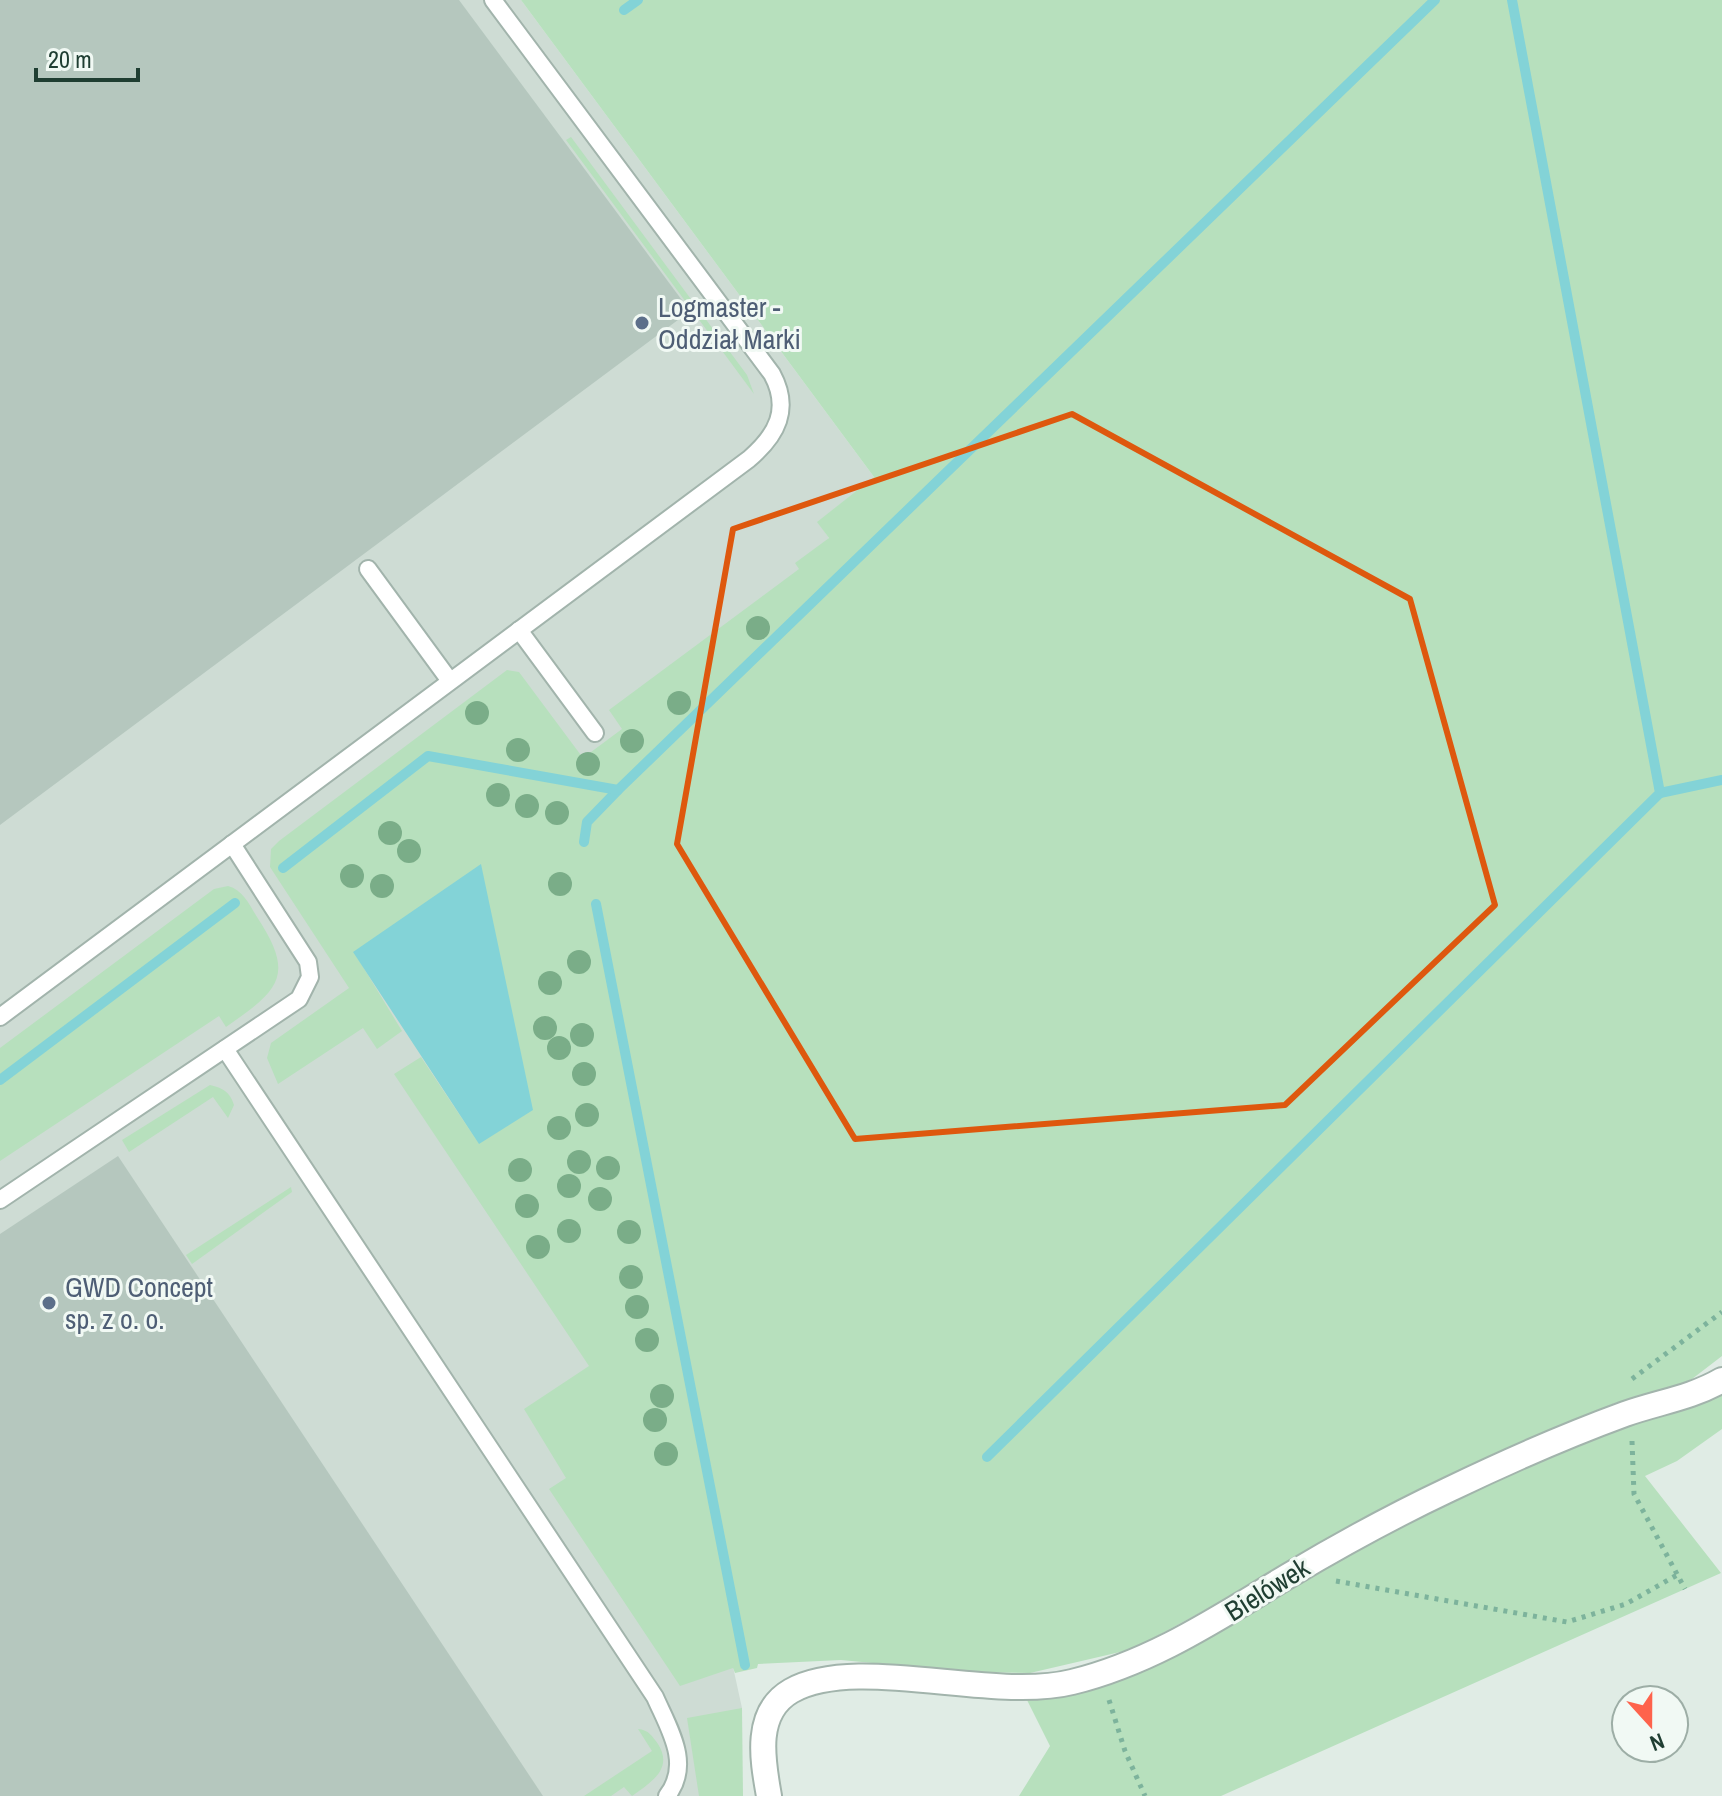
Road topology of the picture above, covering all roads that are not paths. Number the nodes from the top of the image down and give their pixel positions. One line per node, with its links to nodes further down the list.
1 (493, 0): 3 (lane)
2 (368, 569): 4 (lane)
3 (519, 630): 4 (lane); 5 (lane)
4 (450, 681): 6 (lane)
5 (595, 733)
6 (232, 844): 7 (lane); 8 (lane)
7 (0, 1017)
8 (225, 1049): 9 (lane); 11 (lane)
9 (0, 1200)
10 (1722, 1380): 12 (street, Bielówek)
11 (667, 1796)
12 (769, 1796)

